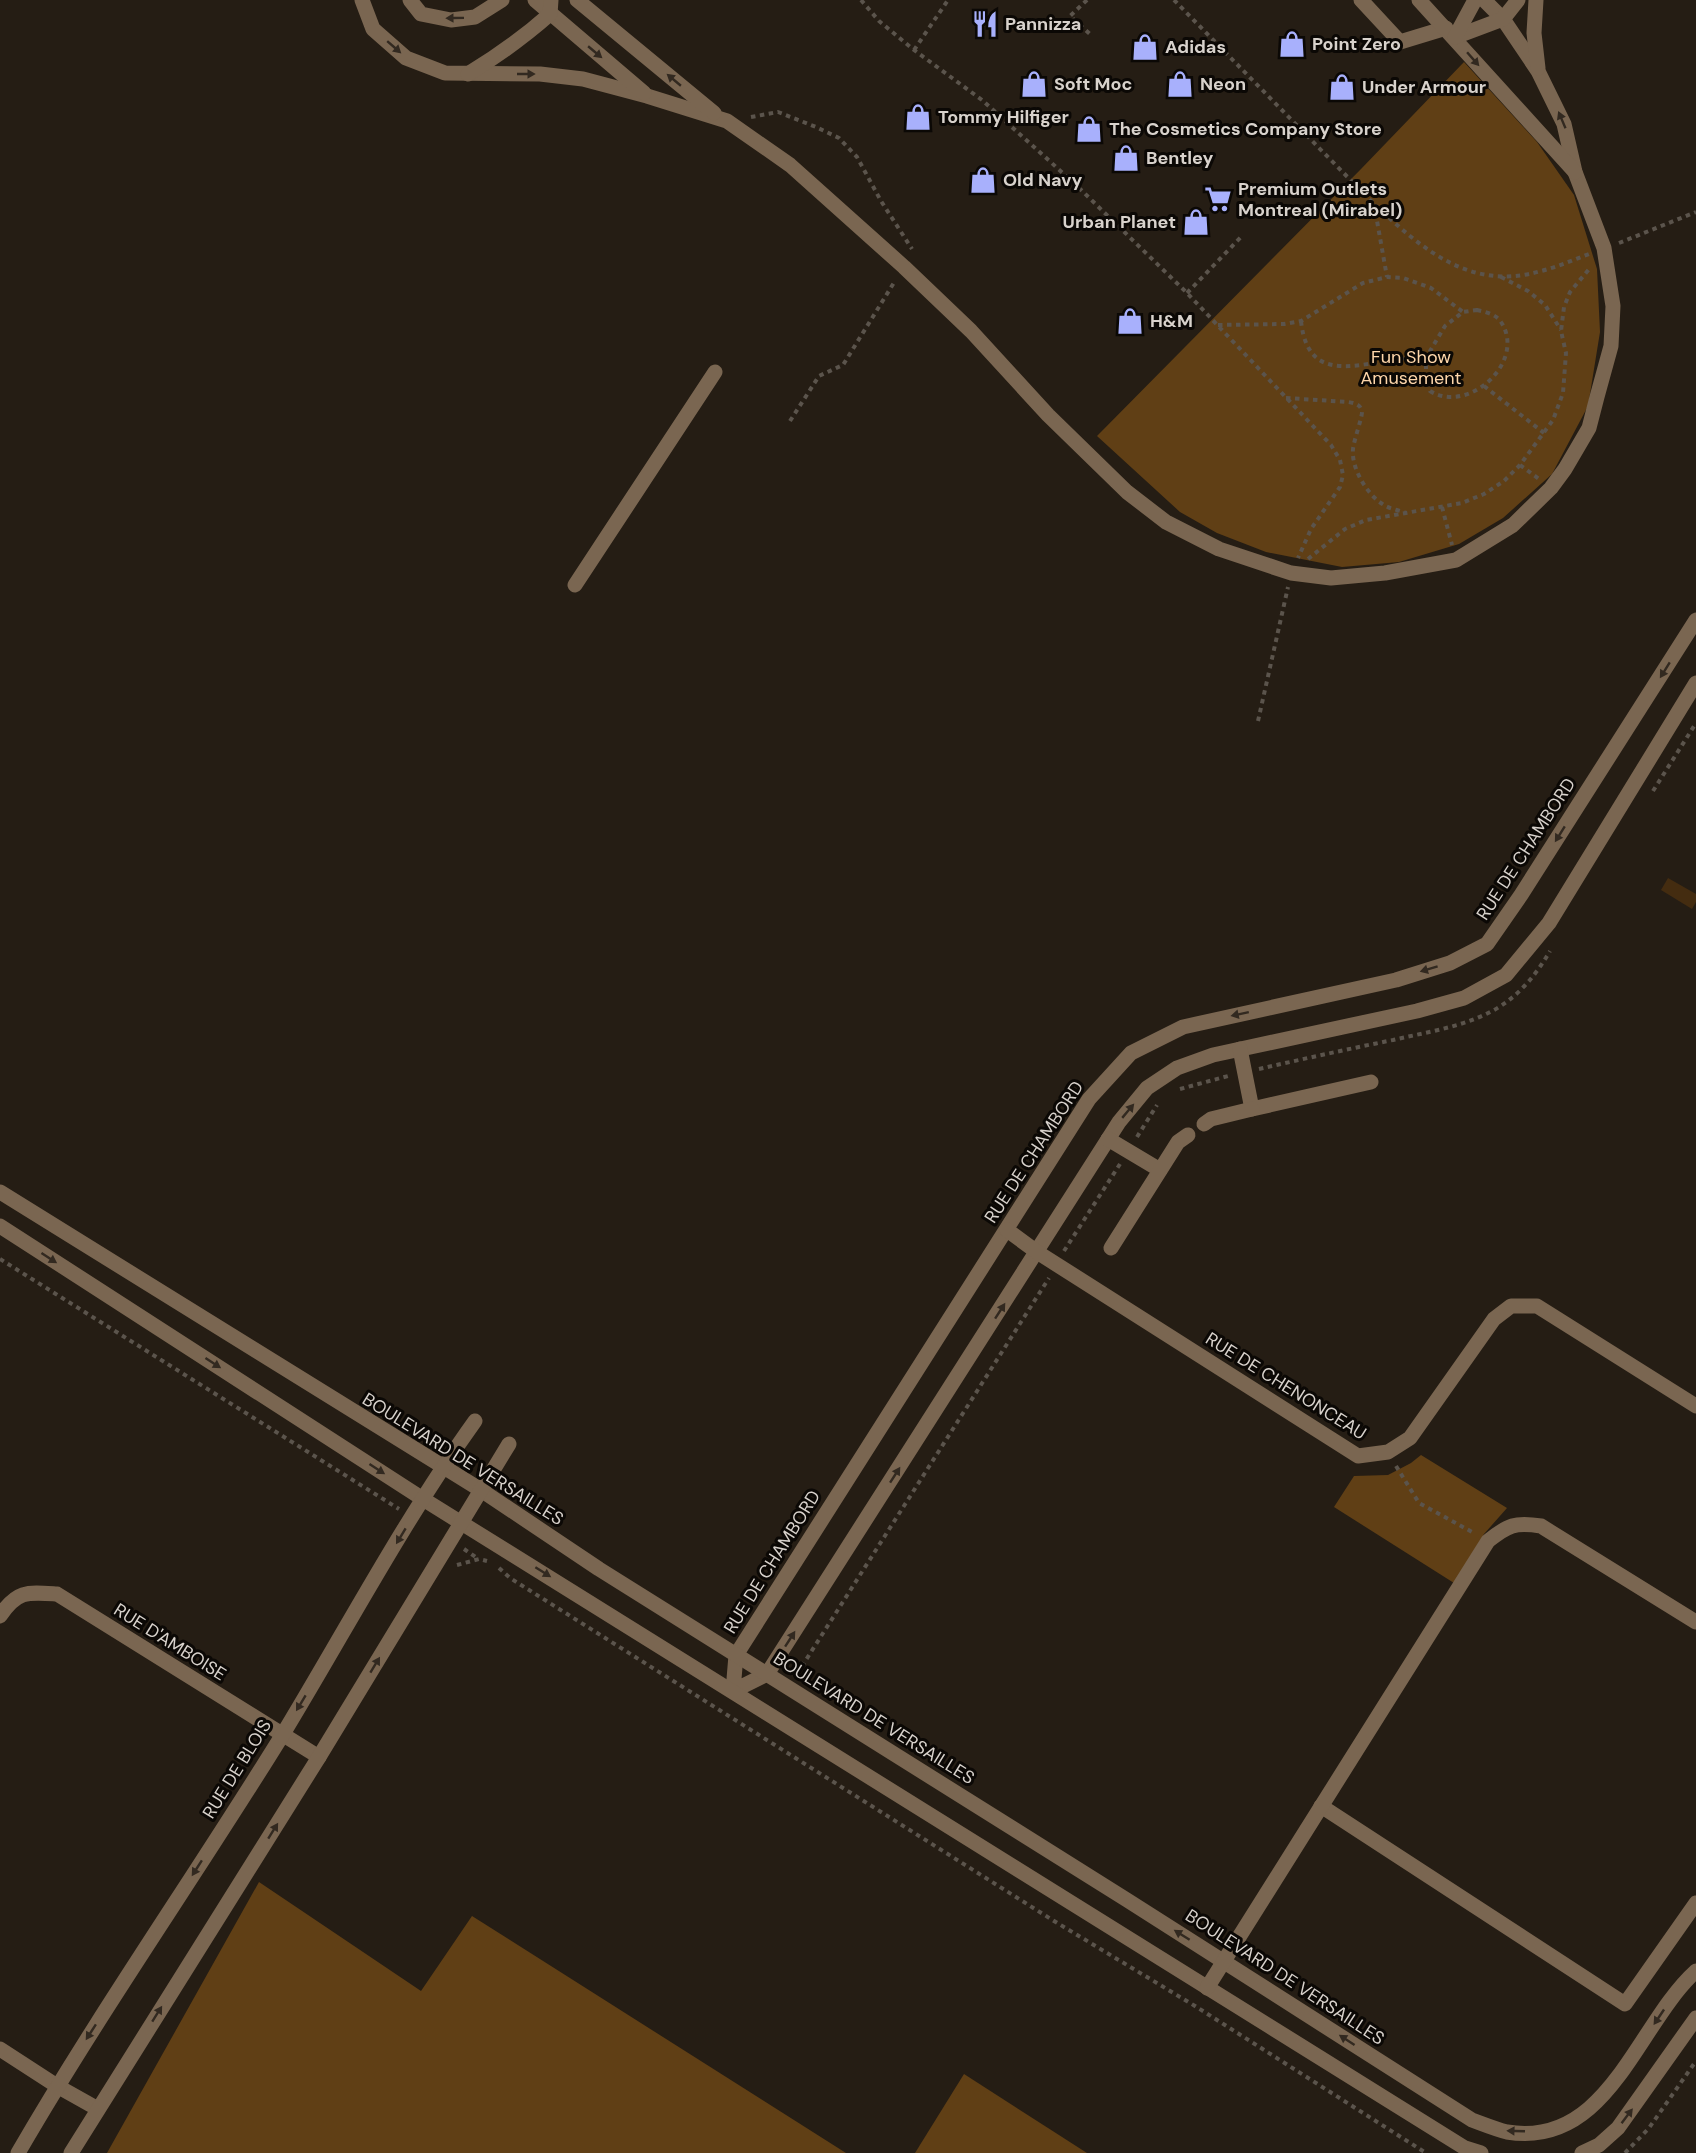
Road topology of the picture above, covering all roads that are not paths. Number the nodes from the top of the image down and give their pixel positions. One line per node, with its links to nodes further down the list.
1 (362, 0): 16 (street, one-way to 16)
2 (410, 0): 3 (street, one-way to 2)
3 (502, 0)
4 (535, 0): 12 (street)
5 (578, 0): 18 (street, one-way to 5)
6 (1361, 0): 14 (street)
7 (1419, 0): 14 (street)
8 (1475, 0): 14 (street)
9 (1484, 0): 13 (street)
10 (1518, 0): 13 (street)
11 (1536, 0): 15 (street)
12 (550, 7): 16 (street); 17 (street, one-way to 17)
13 (1503, 19): 14 (street); 15 (street)
14 (1450, 33): 19 (street, one-way to 19)
15 (1538, 71): 19 (street, one-way to 15)
16 (468, 74): 17 (street, one-way to 17)
17 (647, 96): 18 (street)
18 (723, 119): 19 (street)
19 (1575, 172)
20 (715, 372): 21 (street)
21 (575, 585)
22 (1696, 620): 33 (street, RUE DE CHAMBORD, one-way to 33)
23 (1696, 683): 24 (street)
24 (1240, 1049): 26 (street); 29 (street, one-way to 24)
25 (1371, 1082): 26 (street)
26 (1252, 1109): 27 (street)
27 (1204, 1124)
28 (1188, 1135): 30 (street)
29 (1108, 1138): 30 (street); 35 (street)
30 (1160, 1170): 34 (street)
31 (0, 1192): 39 (street, BOULEVARD DE VERSAILLES)
32 (0, 1226): 41 (street, one-way to 41)
33 (1007, 1230): 35 (street, RUE DE CHENONCEAU); 45 (street, RUE DE CHAMBORD)
34 (1111, 1248)
35 (1037, 1252): 36 (street, RUE DE CHENONCEAU); 46 (street, one-way to 35)
36 (1696, 1406)
37 (475, 1421): 39 (street, RUE DE BLOIS)
38 (509, 1444): 40 (street)
39 (441, 1467): 40 (street, BOULEVARD DE VERSAILLES); 41 (street, RUE DE BLOIS)
40 (481, 1490): 42 (street); 45 (street, BOULEVARD DE VERSAILLES)
41 (423, 1499): 42 (street); 48 (street, RUE DE BLOIS, one-way to 48)
42 (462, 1522): 47 (street, one-way to 47); 49 (street, one-way to 42)
43 (0, 1616): 48 (street, RUE D'AMBOISE)
44 (1696, 1622): 50 (street)
45 (736, 1655): 46 (street, BOULEVARD DE VERSAILLES); 47 (street, RUE DE CHAMBORD)
46 (767, 1674): 47 (street); 52 (street, BOULEVARD DE VERSAILLES, one-way to 46)
47 (733, 1691): 54 (street)
48 (282, 1736): 49 (street, RUE D'AMBOISE); 57 (street, RUE DE BLOIS, one-way to 57)
49 (319, 1757): 58 (street, one-way to 49)
50 (1321, 1806): 51 (street); 52 (street)
51 (1696, 1903)
52 (1223, 1961): 53 (street, BOULEVARD DE VERSAILLES, one-way to 52); 54 (street)
53 (1696, 1971)
54 (1207, 1988): 61 (street)
55 (1696, 2018): 62 (street, one-way to 55)
56 (0, 2049): 57 (street)
57 (57, 2086): 58 (street); 59 (street, RUE DE BLOIS)
58 (98, 2109): 60 (street)
59 (18, 2153)
60 (71, 2153)
61 (1481, 2153)
62 (1582, 2153)

